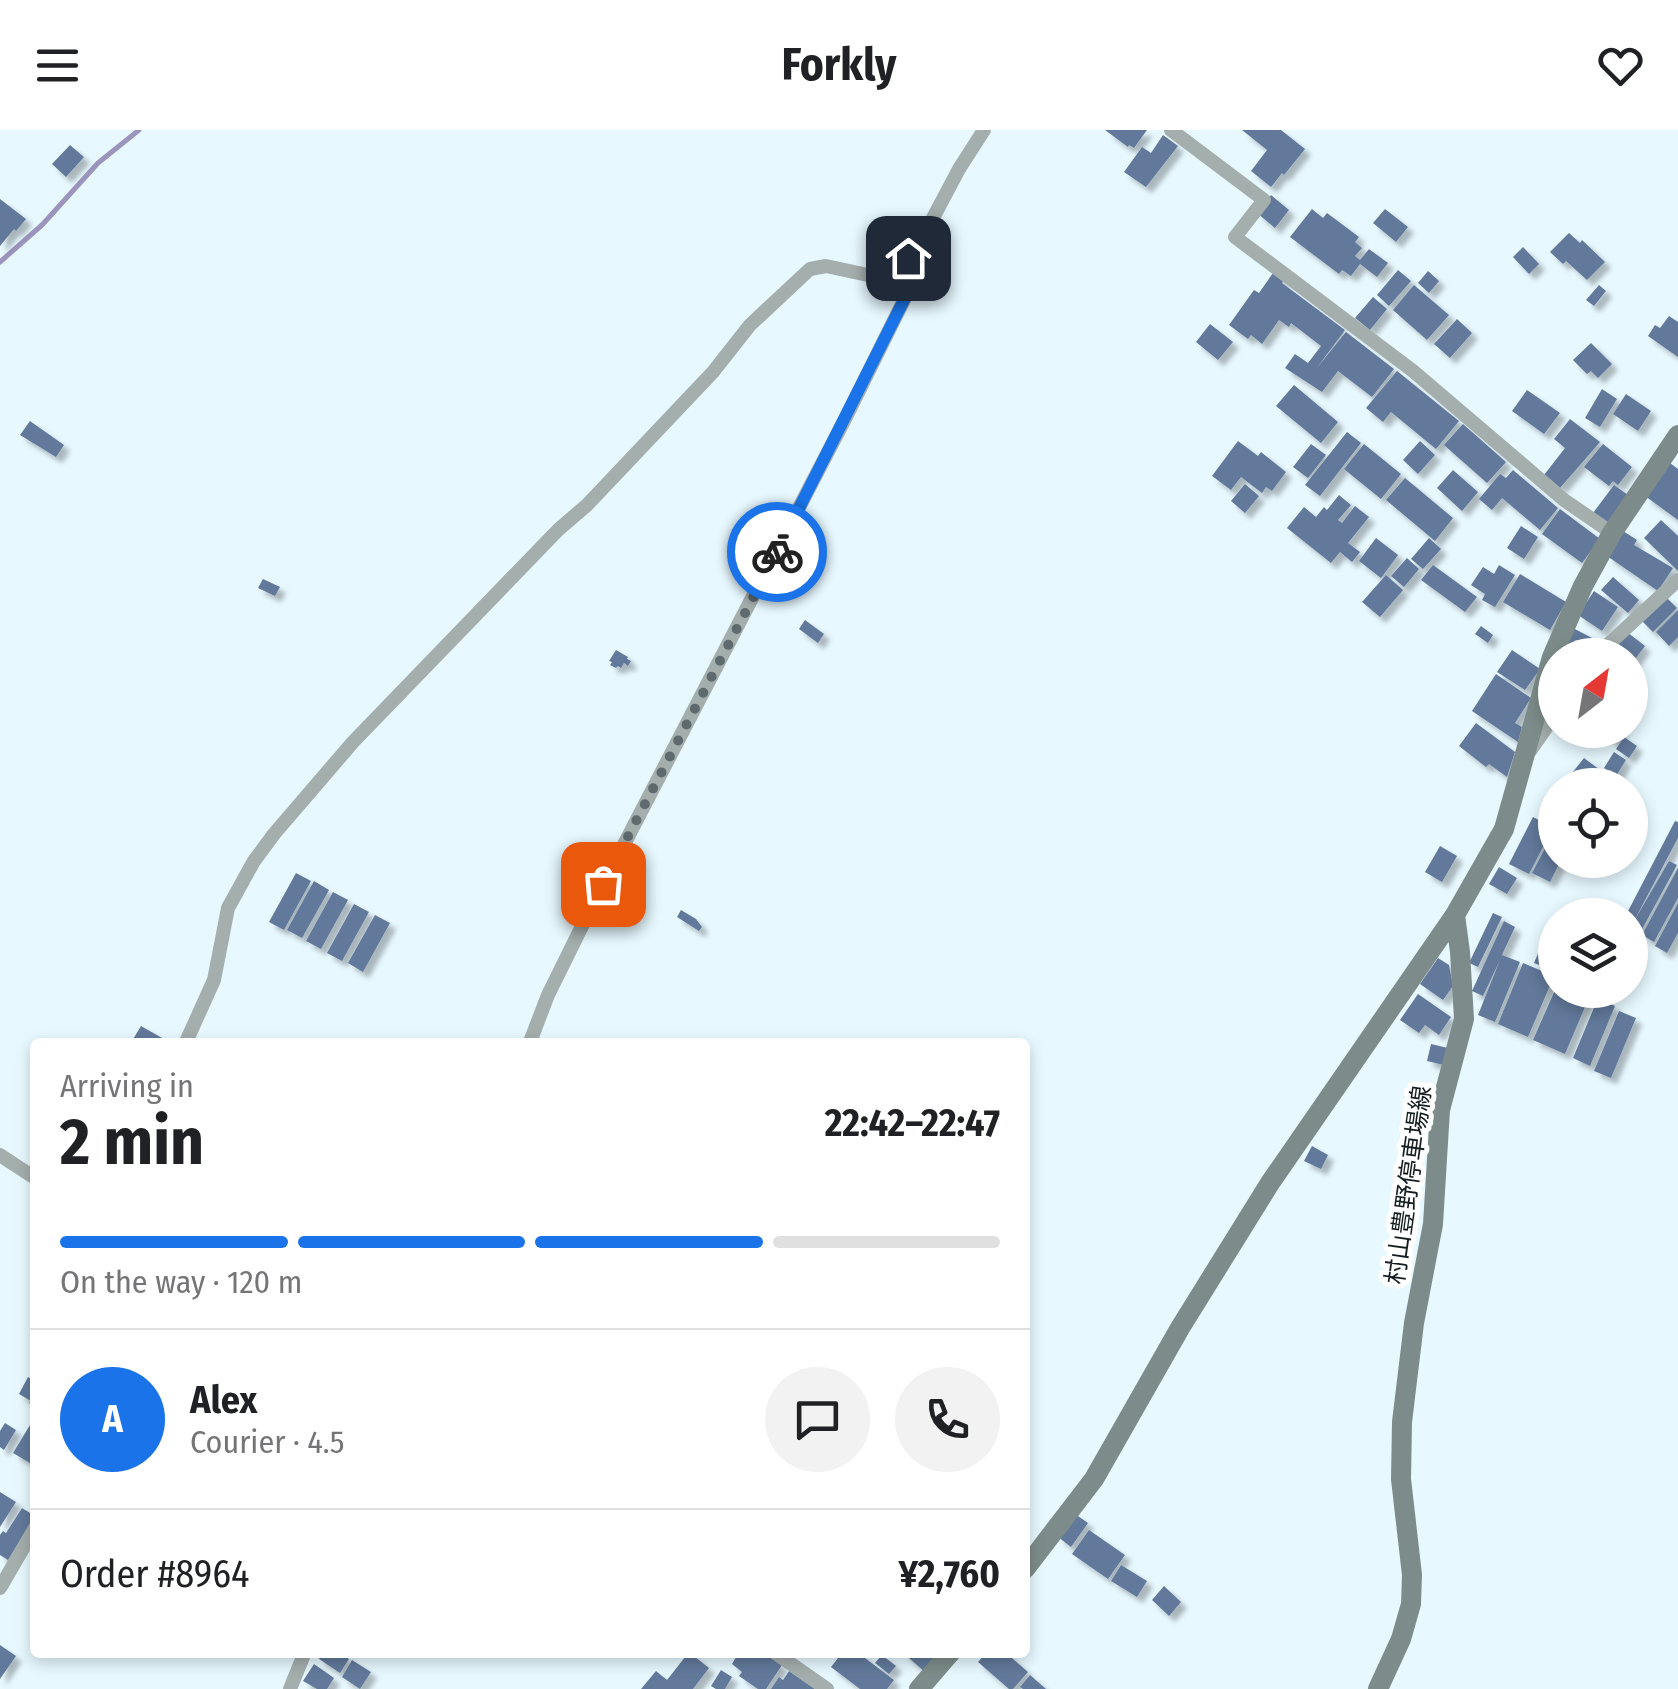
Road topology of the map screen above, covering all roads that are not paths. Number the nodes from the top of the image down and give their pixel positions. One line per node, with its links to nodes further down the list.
1 (984, 130): 3 (street)
2 (1171, 130): 5 (street)
3 (891, 280): 11 (street); 12 (street)
4 (1678, 435): 5 (main road)
5 (1612, 533): 9 (main road)
6 (1678, 580): 7 (street)
7 (1616, 638)
8 (1538, 739): 9 (street)
9 (1524, 759): 10 (main road)
10 (1456, 915): 16 (main road); 24 (main road, 村山豊野停車場線)
11 (188, 1038)
12 (532, 1038)
13 (0, 1155): 14 (street)
14 (30, 1175)
15 (30, 1537): 17 (street)
16 (1030, 1562)
17 (0, 1588)
18 (303, 1658): 21 (street)
19 (782, 1658): 22 (street)
20 (947, 1658): 23 (main road)
21 (290, 1689)
22 (826, 1689)
23 (920, 1689)
24 (1378, 1689)

